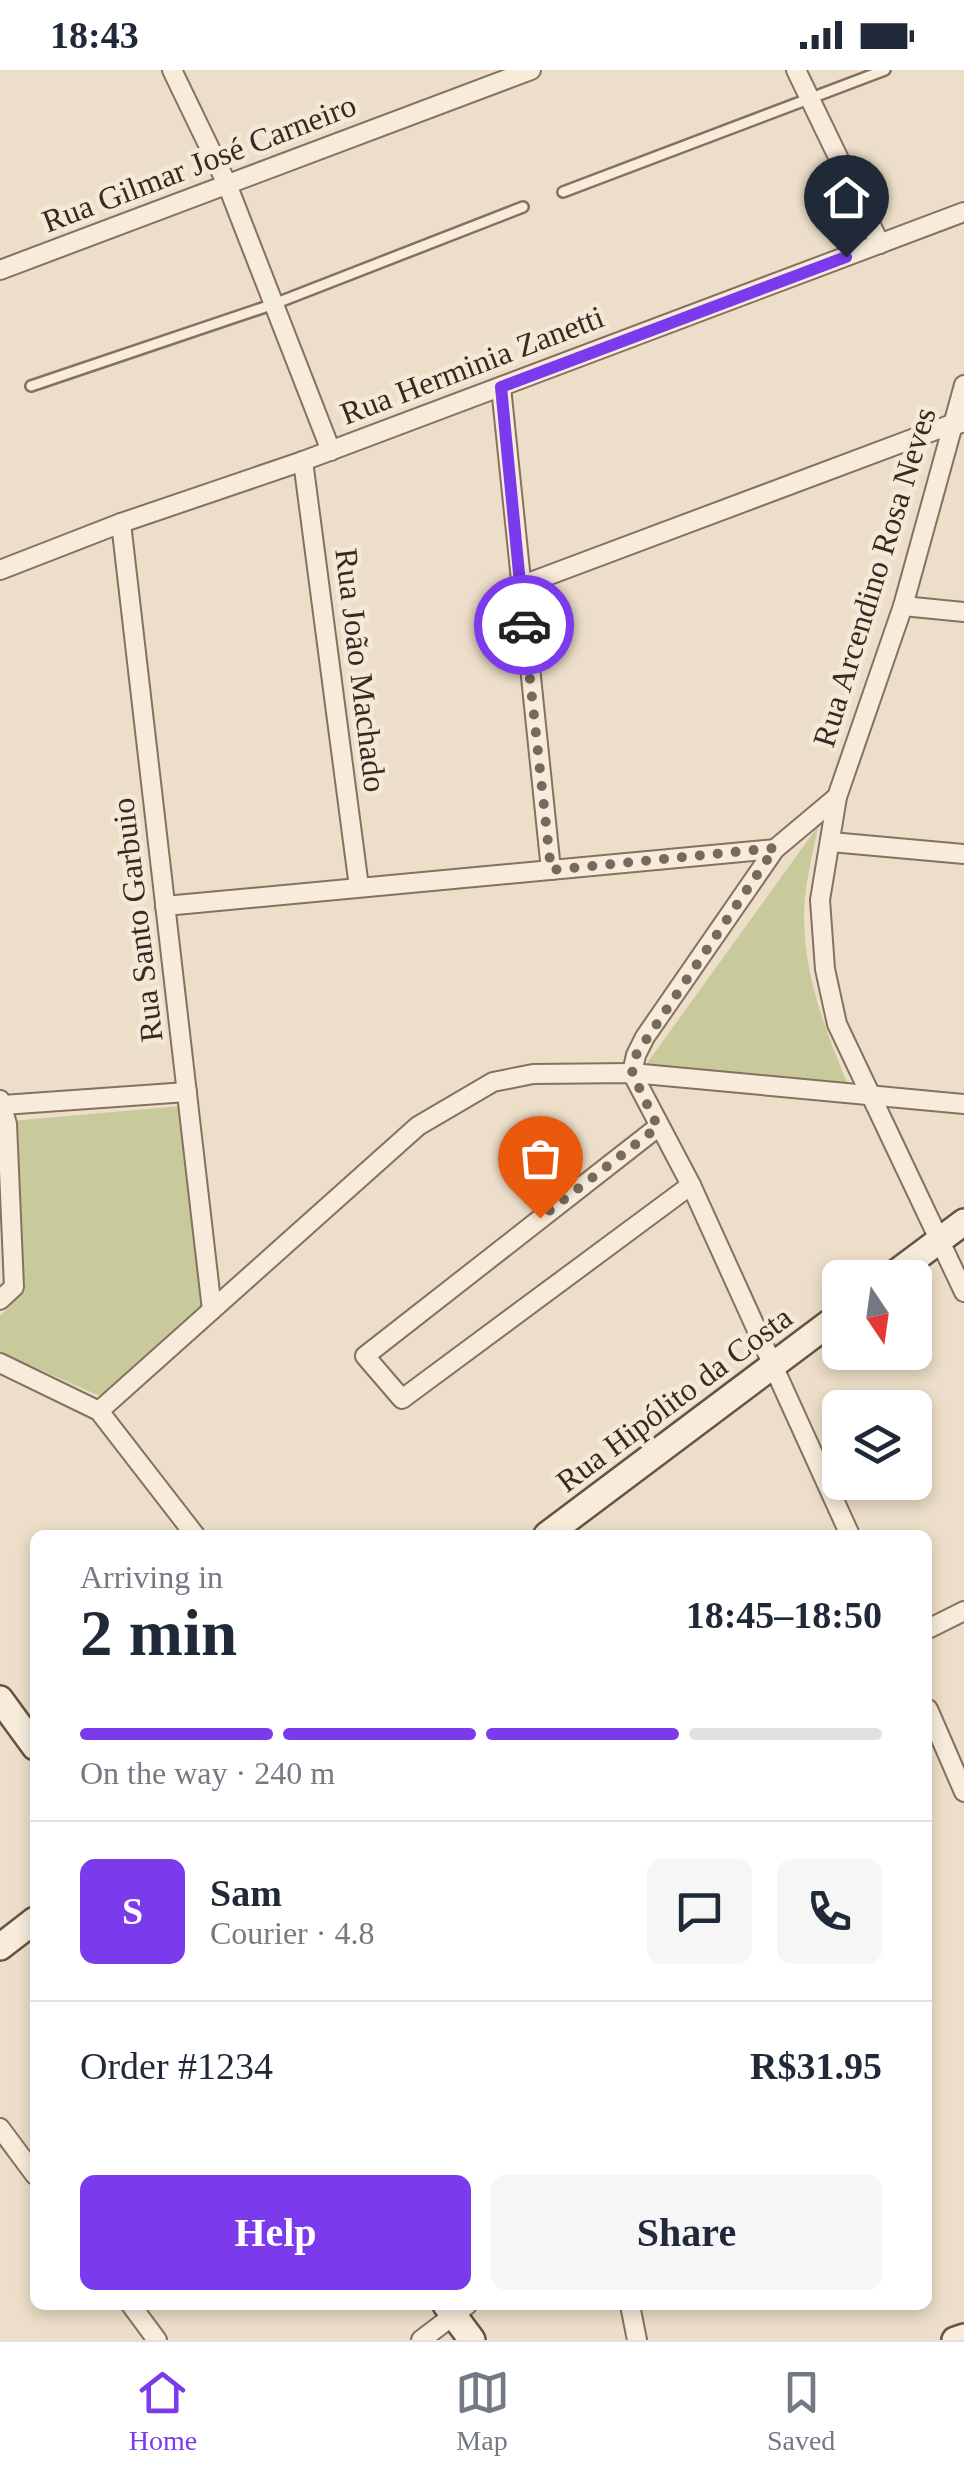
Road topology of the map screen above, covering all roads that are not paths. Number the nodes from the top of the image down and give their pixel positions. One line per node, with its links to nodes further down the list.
1 (172, 70): 7 (street)
2 (531, 70): 5 (street, Rua Gilmar José Carneiro)
3 (796, 70): 6 (street)
4 (885, 70): 6 (lane)
5 (481, 79): 7 (street, Rua Gilmar José Carneiro)
6 (809, 97): 8 (lane); 11 (street)
7 (227, 184): 12 (street, Rua Gilmar José Carneiro); 13 (street)
8 (562, 192)
9 (523, 207): 13 (lane)
10 (964, 212): 11 (street, Rua Herminia Zanetti)
11 (880, 244): 16 (street, Rua Herminia Zanetti)
12 (0, 270)
13 (274, 304): 14 (lane); 18 (street)
14 (31, 386)
15 (964, 386): 17 (street, Rua Arcendino Rosa Neves)
16 (501, 387): 18 (street, Rua Herminia Zanetti); 22 (street)
17 (958, 424): 22 (street); 23 (street, Rua Arcendino Rosa Neves)
18 (331, 451): 19 (street, Rua Herminia Zanetti)
19 (303, 461): 20 (street, Rua Herminia Zanetti); 30 (street, Rua João Machado)
20 (121, 523): 21 (street, Rua Herminia Zanetti); 31 (street, Rua Santo Garbuio)
21 (0, 570)
22 (520, 586): 29 (street)
23 (903, 606): 24 (street); 25 (street, Rua Arcendino Rosa Neves)
24 (964, 612)
25 (837, 797): 26 (street); 27 (street, Rua Arcendino Rosa Neves)
26 (830, 842): 28 (street); 34 (street)
27 (775, 848): 29 (street); 32 (street, Rua Arcendino Rosa Neves)
28 (964, 854)
29 (551, 870): 30 (street)
30 (359, 887): 31 (street)
31 (165, 906): 33 (street, Rua Santo Garbuio)
32 (632, 1073): 34 (street); 37 (street); 44 (street)
33 (188, 1092): 35 (street); 44 (street, Rua Santo Garbuio)
34 (874, 1098): 36 (street); 40 (street)
35 (2, 1103): 43 (street)
36 (964, 1104)
37 (658, 1127): 38 (street); 38 (street)
38 (691, 1185): 47 (street)
39 (964, 1222): 40 (street)
40 (940, 1239): 41 (street); 42 (street)
41 (913, 1260)
42 (964, 1292)
43 (0, 1300)
44 (212, 1310): 48 (street)
45 (822, 1328): 47 (street, Rua Hipólito da Costa)
46 (0, 1363): 48 (street)
47 (774, 1364): 50 (street, Rua Hipólito da Costa); 51 (street)
48 (99, 1411): 49 (street)
49 (191, 1530)
50 (554, 1530)
51 (848, 1530)
52 (964, 1611): 53 (street)
53 (932, 1626)
54 (0, 1699): 56 (street)
55 (932, 1718): 57 (street)
56 (30, 1740)
57 (964, 1792)
58 (30, 1924): 59 (street)
59 (0, 1947)
60 (0, 2128): 61 (street)
61 (30, 2168)
62 (135, 2310): 67 (street)
63 (454, 2310): 68 (street)
64 (457, 2310): 69 (street)
65 (631, 2310): 70 (street)
66 (964, 2337): 71 (street)
67 (156, 2340)
68 (420, 2340)
69 (472, 2340)
70 (636, 2340)
71 (955, 2340)

